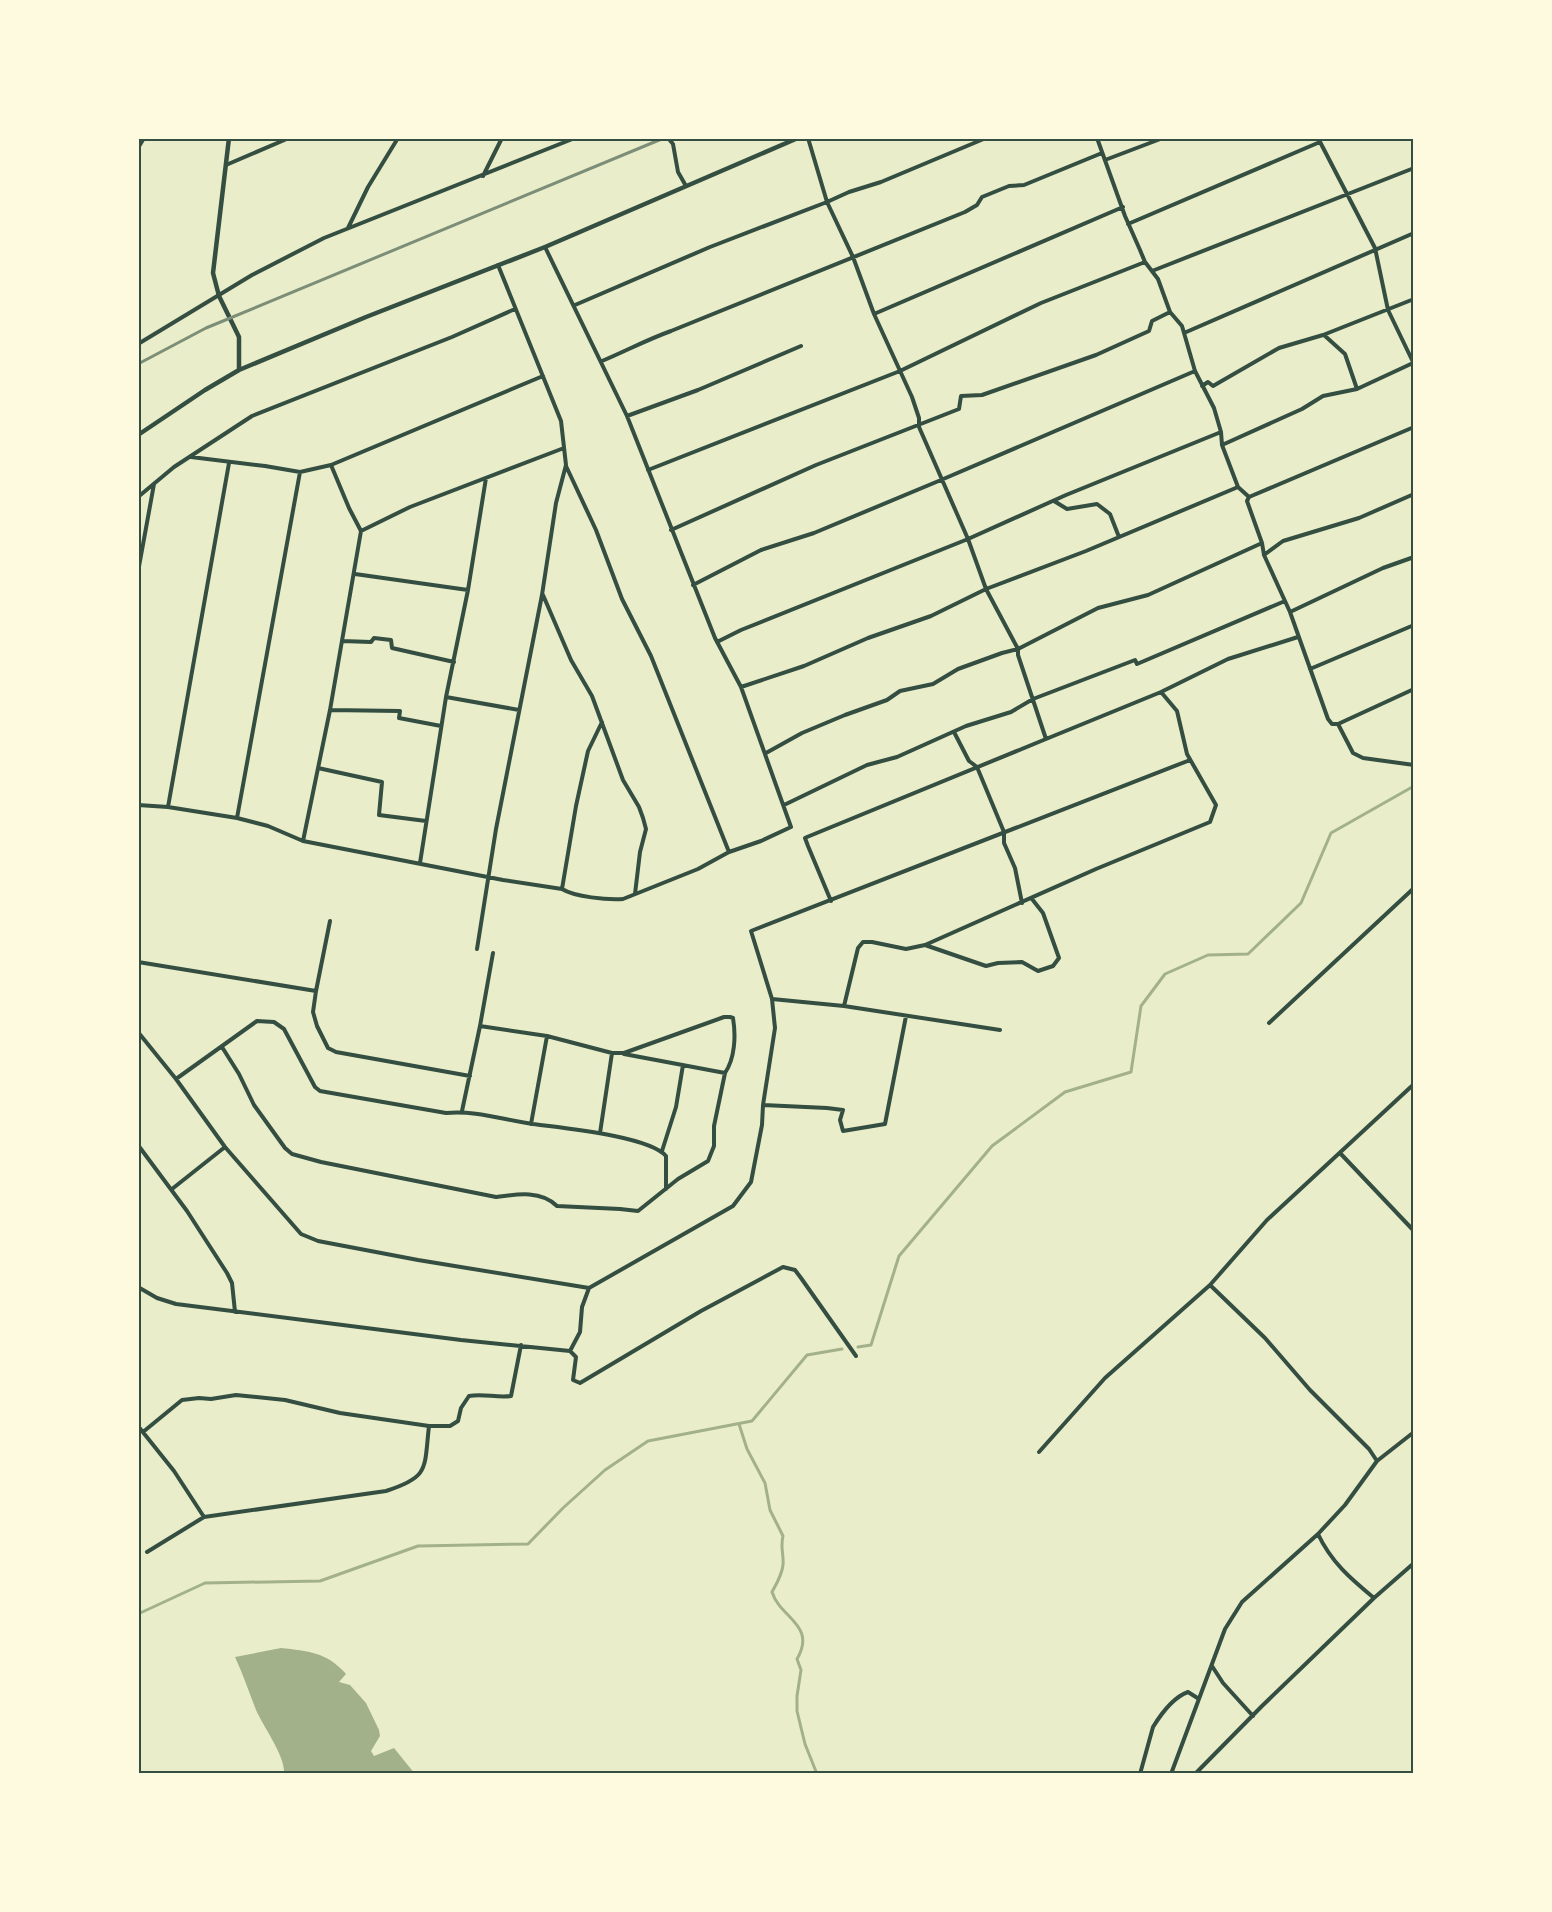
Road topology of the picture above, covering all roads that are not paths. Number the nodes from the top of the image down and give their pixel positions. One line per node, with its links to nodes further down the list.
1 (144, 138): 14 (street)
2 (229, 138): 17 (street)
3 (289, 138): 17 (street)
4 (398, 138): 25 (street)
5 (502, 138): 19 (street)
6 (574, 138): 19 (street)
7 (668, 138): 20 (street)
8 (798, 138): 20 (street)
9 (808, 138): 22 (street)
10 (986, 138): 22 (street)
11 (1097, 138): 15 (street)
12 (1163, 138): 16 (street)
13 (1319, 140): 21 (street); 24 (street)
14 (138, 148)
15 (1102, 153): 16 (street); 29 (street)
16 (1105, 160): 23 (street)
17 (226, 165): 33 (street)
18 (1414, 168): 21 (street)
19 (483, 176): 25 (street)
20 (686, 186): 27 (street)
21 (1348, 195): 28 (street); 32 (street)
22 (827, 202): 29 (street); 35 (street)
23 (1123, 207): 24 (street); 39 (street)
24 (1128, 224): 30 (street)
25 (348, 228): 33 (street)
26 (1414, 233): 28 (street)
27 (545, 247): 31 (street); 35 (street)
28 (1375, 249): 37 (street); 40 (street)
29 (853, 257): 39 (street); 44 (street)
30 (1145, 262): 32 (street); 47 (street)
31 (498, 265): 36 (street); 46 (street)
32 (1152, 271): 38 (street)
33 (219, 296): 42 (street); 46 (street)
34 (1414, 299): 37 (street)
35 (574, 305): 44 (street)
36 (515, 309): 49 (street); 59 (street)
37 (1388, 310): 41 (street); 45 (street)
38 (1170, 312): 40 (street); 53 (street)
39 (873, 314): 47 (street)
40 (1184, 333): 48 (street)
41 (1323, 335): 50 (street); 51 (street)
42 (138, 344)
43 (801, 346): 52 (street)
44 (602, 361): 52 (street)
45 (1414, 364): 51 (street)
46 (239, 370): 56 (street)
47 (900, 371): 53 (street); 63 (street)
48 (1195, 371): 50 (street); 66 (street)
49 (543, 376): 58 (street); 61 (street)
50 (1202, 386): 55 (street)
51 (1357, 389): 57 (street)
52 (627, 416): 63 (street)
53 (919, 427): 66 (street); 73 (street)
54 (1414, 428): 71 (street)
55 (1221, 432): 57 (street); 72 (street)
56 (138, 435)
57 (1222, 445): 68 (street)
58 (564, 448): 62 (street); 65 (street)
59 (190, 457): 60 (street); 67 (street)
60 (229, 463): 64 (street); 114 (street)
61 (331, 465): 64 (street); 74 (street)
62 (566, 465): 85 (street); 119 (street)
63 (648, 470): 73 (street)
64 (300, 472): 115 (street)
65 (486, 478): 74 (street); 84 (street)
66 (941, 480): 76 (street); 82 (street)
67 (154, 483): 70 (street); 80 (street)
68 (1238, 487): 71 (street); 75 (street)
69 (1414, 494): 78 (street)
70 (138, 497)
71 (1249, 497): 77 (street)
72 (1054, 501): 75 (street); 76 (street)
73 (671, 530): 82 (street)
74 (361, 531): 81 (street)
75 (1119, 537): 83 (street)
76 (968, 539): 83 (street); 91 (street)
77 (1262, 543): 78 (street); 92 (street)
78 (1264, 555): 86 (street)
79 (1414, 557): 87 (street)
80 (138, 572)
81 (355, 574): 84 (street); 90 (street)
82 (693, 585): 91 (street)
83 (986, 589): 92 (street); 95 (street)
84 (468, 590): 93 (street)
85 (542, 594): 101 (street); 102 (street)
86 (1285, 602): 87 (street); 99 (street)
87 (1290, 612): 89 (street)
88 (1414, 625): 94 (street)
89 (1298, 637): 94 (street); 97 (street)
90 (342, 641): 93 (street); 100 (street)
91 (717, 642): 95 (street)
92 (1018, 649): 99 (street); 107 (street)
93 (454, 662): 98 (street)
94 (1310, 669): 103 (street)
95 (741, 687): 107 (street)
96 (1414, 689): 103 (street)
97 (1161, 692): 106 (street); 108 (street)
98 (446, 697): 101 (street); 104 (street)
99 (1033, 699): 105 (street); 106 (street)
100 (330, 710): 104 (street); 111 (street)
101 (519, 710): 121 (street)
102 (603, 721): 123 (street); 124 (street)
103 (1338, 724): 109 (street)
104 (441, 726): 116 (street)
105 (954, 732): 110 (street); 113 (street)
106 (1046, 739): 110 (street)
107 (766, 753): 113 (street)
108 (1190, 760): 117 (street); 125 (street)
109 (1414, 765)
110 (977, 767): 117 (street); 126 (street)
111 (318, 768): 116 (street); 118 (street)
112 (138, 805): 114 (street)
113 (784, 805): 119 (street)
114 (168, 807): 115 (street)
115 (237, 818): 118 (street)
116 (426, 821): 120 (street)
117 (1004, 832): 126 (street); 127 (street)
118 (303, 841): 120 (street)
119 (729, 852): 124 (street)
120 (420, 863): 121 (street)
121 (489, 877): 123 (street); 130 (street)
122 (1414, 888): 137 (street)
123 (562, 889): 124 (street)
124 (635, 894)
125 (1032, 899): 127 (street); 129 (street)
126 (831, 901): 134 (street)
127 (1022, 903): 129 (street)
128 (330, 921): 133 (street)
129 (925, 945): 135 (street)
130 (477, 950)
131 (493, 953): 138 (street)
132 (138, 962): 133 (street)
133 (316, 991): 147 (street)
134 (772, 999): 135 (street); 150 (street)
135 (844, 1006): 136 (street)
136 (906, 1016): 139 (street); 150 (street)
137 (1269, 1023)
138 (480, 1026): 141 (street); 147 (street)
139 (1000, 1030)
140 (138, 1032): 148 (street)
141 (547, 1036): 143 (street); 152 (street)
142 (222, 1047): 148 (street); 151 (street); 159 (street)
143 (612, 1053): 144 (street); 153 (street)
144 (624, 1053): 145 (street); 146 (street)
145 (683, 1065): 146 (street); 156 (street)
146 (725, 1073): 159 (street)
147 (470, 1076): 151 (street)
148 (176, 1079): 155 (street)
149 (1414, 1084): 157 (street)
150 (763, 1105): 163 (street)
151 (462, 1111): 152 (street)
152 (531, 1124): 153 (street)
153 (600, 1133): 156 (street)
154 (138, 1145): 158 (street)
155 (225, 1147): 158 (street); 163 (street)
156 (662, 1151): 159 (street)
157 (1340, 1153): 160 (street); 161 (street)
158 (172, 1190): 164 (street)
159 (666, 1190)
160 (1414, 1231)
161 (1210, 1285): 172 (street); 173 (street)
162 (138, 1287): 164 (street)
163 (589, 1288): 166 (street)
164 (235, 1312): 165 (street)
165 (521, 1345): 166 (street); 169 (street)
166 (570, 1351): 167 (street)
167 (856, 1356)
168 (138, 1426): 170 (street)
169 (429, 1426): 170 (street); 174 (street)
170 (142, 1432): 174 (street)
171 (1414, 1432): 173 (street)
172 (1039, 1452)
173 (1377, 1461): 175 (street)
174 (204, 1517): 176 (street)
175 (1318, 1534): 178 (street); 179 (street)
176 (147, 1552)
177 (1414, 1563): 178 (street)
178 (1374, 1598): 181 (street)
179 (1212, 1666): 180 (street); 181 (street)
180 (1199, 1699): 182 (street); 183 (street)
181 (1253, 1716): 184 (street)
182 (1140, 1774)
183 (1171, 1774)
184 (1195, 1774)

